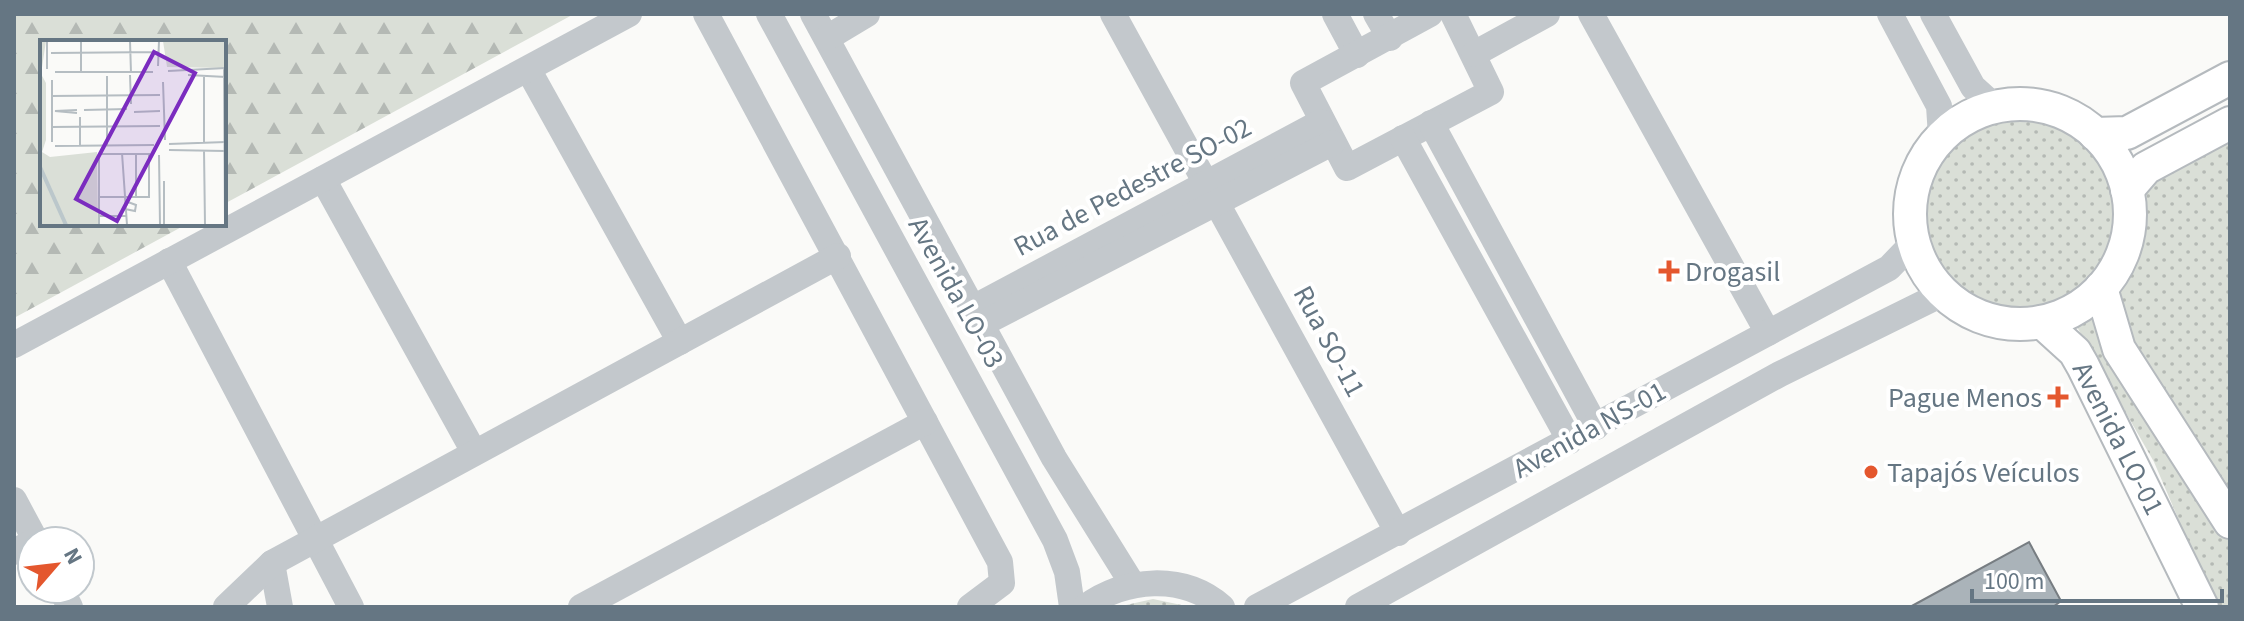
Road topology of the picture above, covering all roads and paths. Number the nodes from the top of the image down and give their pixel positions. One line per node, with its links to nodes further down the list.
1 (629, 14): 20 (street)
2 (706, 14): 33 (street)
3 (769, 14): 58 (street, Avenida LO-03)
4 (813, 14): 16 (street, Avenida LO-03)
5 (867, 14): 16 (street)
6 (1113, 14): 30 (street, Rua SO-11)
7 (1335, 14): 19 (street)
8 (1376, 14): 17 (street)
9 (1430, 14): 17 (street)
10 (1453, 14): 18 (street)
11 (1514, 14): 18 (street)
12 (1547, 14): 18 (street)
13 (1591, 14): 39 (street)
14 (1890, 14): 27 (street)
15 (1933, 14): 22 (street)
16 (827, 38): 37 (street, Avenida LO-03)
17 (1390, 38): 19 (street)
18 (1470, 46): 23 (street)
19 (1357, 55): 25 (street)
20 (528, 69): 29 (street); 40 (street)
21 (2230, 78): 26 (main road)
22 (1994, 106): 26 (main road); 27 (main road)
23 (1431, 123): 28 (street); 43 (street)
24 (2230, 123): 31 (main road)
25 (1327, 132): 28 (street); 30 (street, Rua de Pedestre SO-02)
26 (2095, 134): 31 (main road)
27 (1941, 136): 32 (main road)
28 (1403, 138): 44 (street)
29 (323, 179): 34 (street); 45 (street)
30 (1212, 190): 37 (street, Rua de Pedestre SO-02); 49 (street, Rua SO-11)
31 (2127, 190): 35 (main road)
32 (1914, 242): 36 (main road); 39 (street, Avenida NS-01)
33 (838, 256): 40 (street); 42 (street)
34 (169, 261): 41 (street); 50 (street)
35 (2101, 288): 38 (main road); 47 (main road, Avenida LO-01)
36 (1944, 293): 38 (main road); 62 (street, Avenida NS-01)
37 (977, 316): 52 (street, Avenida LO-03)
38 (2042, 322): 63 (main road, Avenida LO-01)
39 (1768, 333): 43 (street, Avenida NS-01)
40 (680, 342): 45 (street)
41 (14, 345)
42 (925, 422): 56 (street); 57 (street)
43 (1596, 427): 44 (street, Avenida NS-01)
44 (1570, 441): 49 (street, Avenida NS-01)
45 (474, 452): 50 (street)
46 (14, 500): 48 (street)
47 (2230, 522)
48 (26, 525)
49 (1398, 533): 61 (street, Avenida NS-01)
50 (314, 541): 51 (street); 55 (street)
51 (272, 563): 53 (street); 54 (street)
52 (1133, 585): 59 (street); 60 (street)
53 (226, 607)
54 (280, 607)
55 (351, 607)
56 (581, 607)
57 (970, 607)
58 (1072, 607)
59 (1085, 607)
60 (1222, 607)
61 (1257, 607)
62 (1358, 607)
63 (2202, 607)

